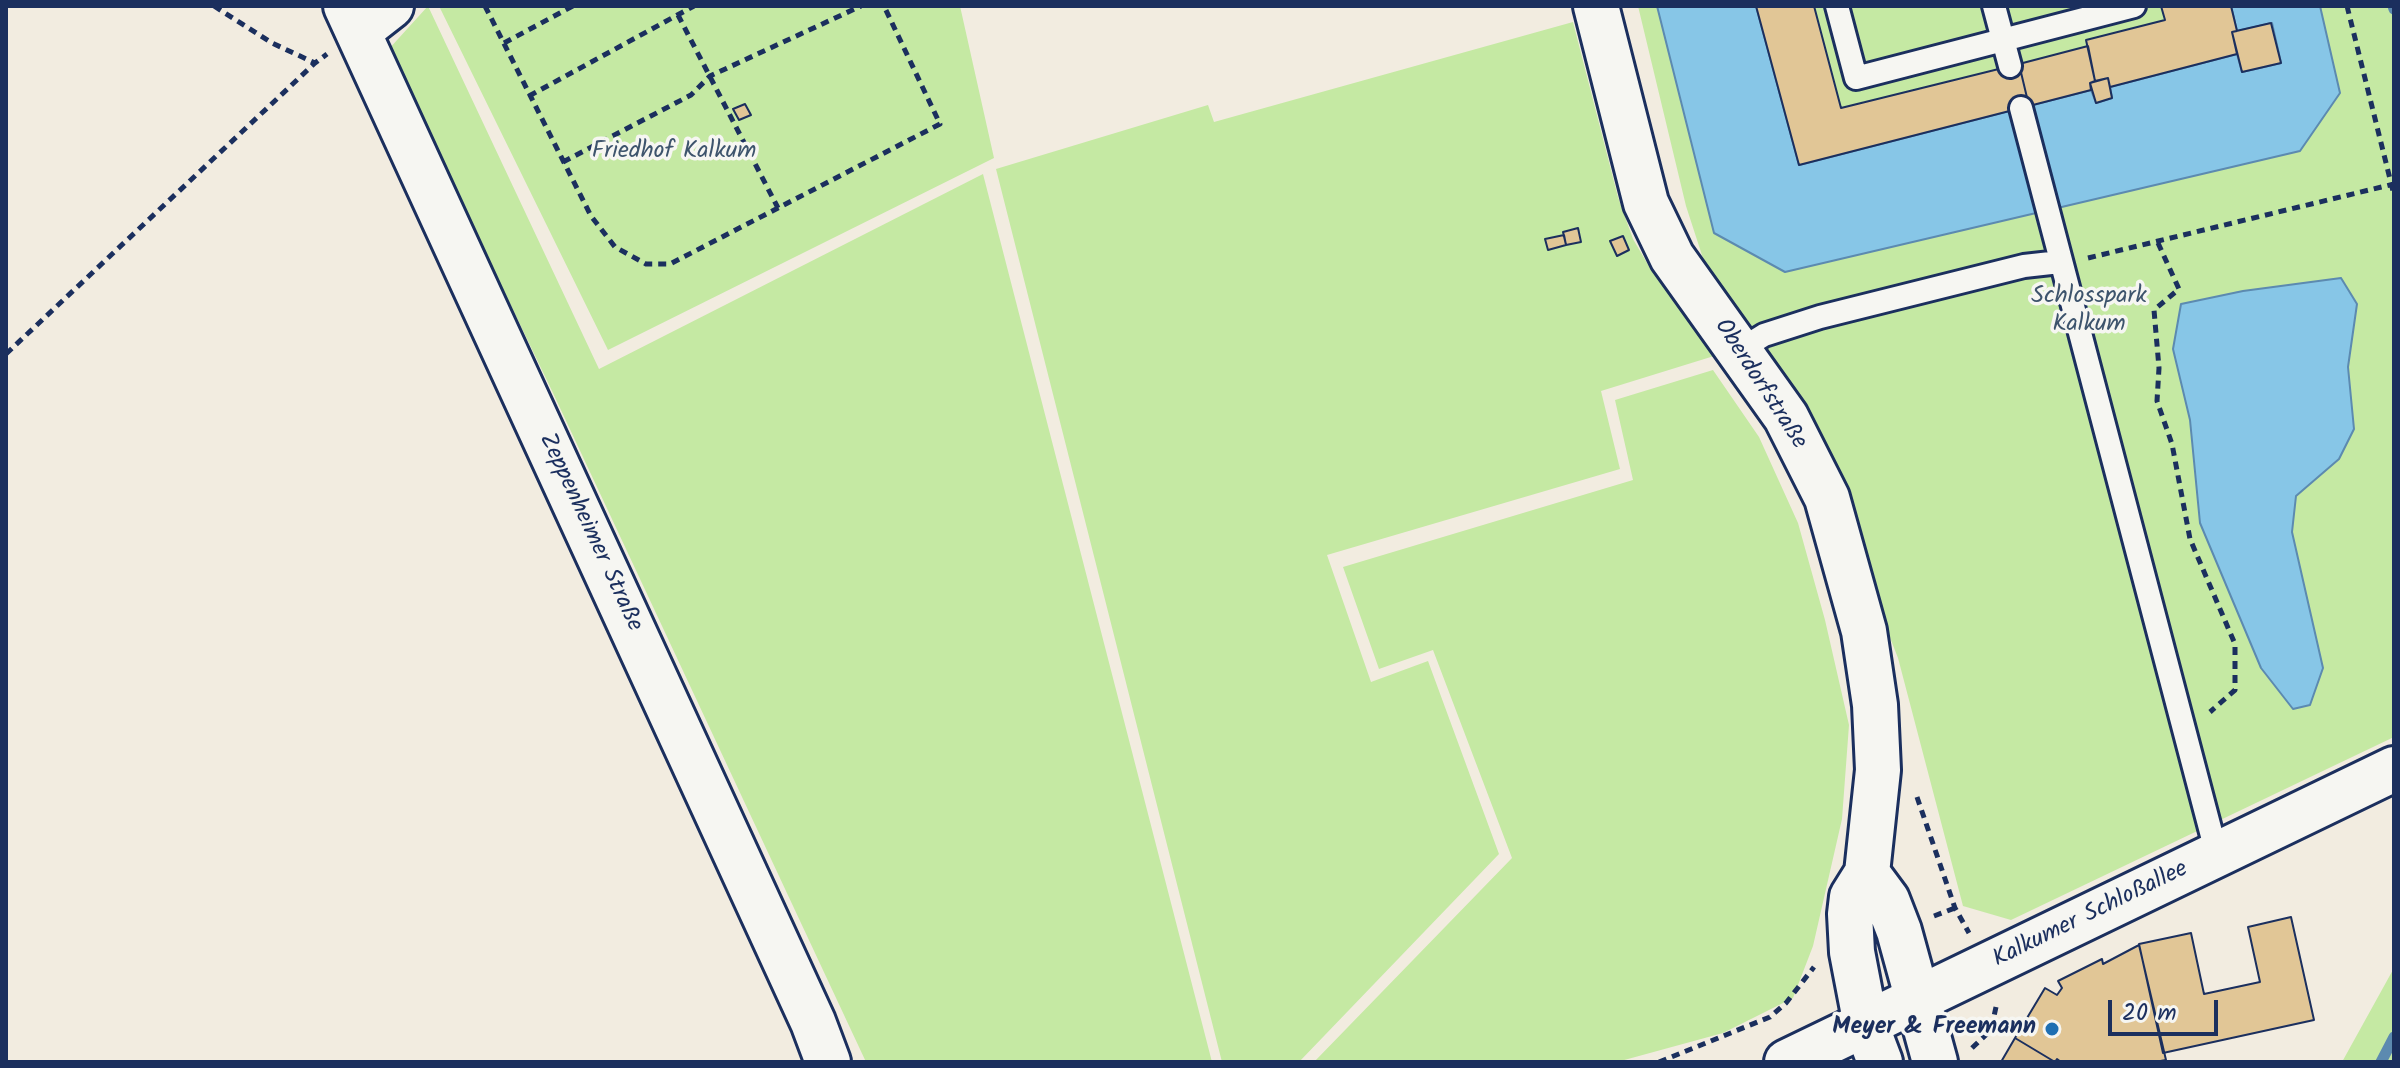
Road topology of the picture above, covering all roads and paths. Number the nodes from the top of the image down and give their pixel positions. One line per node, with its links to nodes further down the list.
1 (214, 6): 16 (path)
2 (485, 6): 15 (path)
3 (573, 6): 15 (path)
4 (694, 6): 13 (path)
5 (861, 6): 18 (path)
6 (884, 6): 24 (path)
7 (1596, 6): 27 (street, Oberdorfstraße)
8 (1837, 6): 14 (lane)
9 (1994, 6): 14 (lane)
10 (2134, 6): 14 (lane)
11 (2347, 6): 22 (path)
12 (365, 14): 16 (path); 38 (street, Zeppenheimer Straße)
13 (678, 15): 18 (path); 19 (path)
14 (2003, 40): 17 (lane)
15 (504, 43): 19 (path)
16 (315, 63): 28 (path)
17 (2010, 66)
18 (710, 76): 21 (path); 24 (path)
19 (529, 96): 21 (path)
20 (2021, 108): 26 (lane)
21 (563, 162): 24 (path)
22 (2393, 184): 23 (path); 25 (path)
23 (2394, 195)
24 (778, 208)
25 (2158, 243): 26 (path); 29 (path)
26 (2060, 262): 27 (lane); 29 (lane)
27 (1740, 350): 32 (street, Oberdorfstraße)
28 (6, 354)
29 (2182, 725): 31 (lane)
30 (2394, 769): 31 (street, Kalkumer Schloßallee)
31 (2217, 855): 36 (street, Kalkumer Schloßallee)
32 (1867, 873): 36 (street); 37 (street, Oberdorfstraße)
33 (1955, 908): 34 (path)
34 (1972, 938)
35 (1814, 967): 39 (path)
36 (1916, 1000): 37 (street, Kalkumer Schloßallee); 41 (street)
37 (1873, 1043): 40 (street, Kalkumer Schloßallee)
38 (828, 1062)
39 (1659, 1062)
40 (1787, 1062)
41 (1935, 1062)

